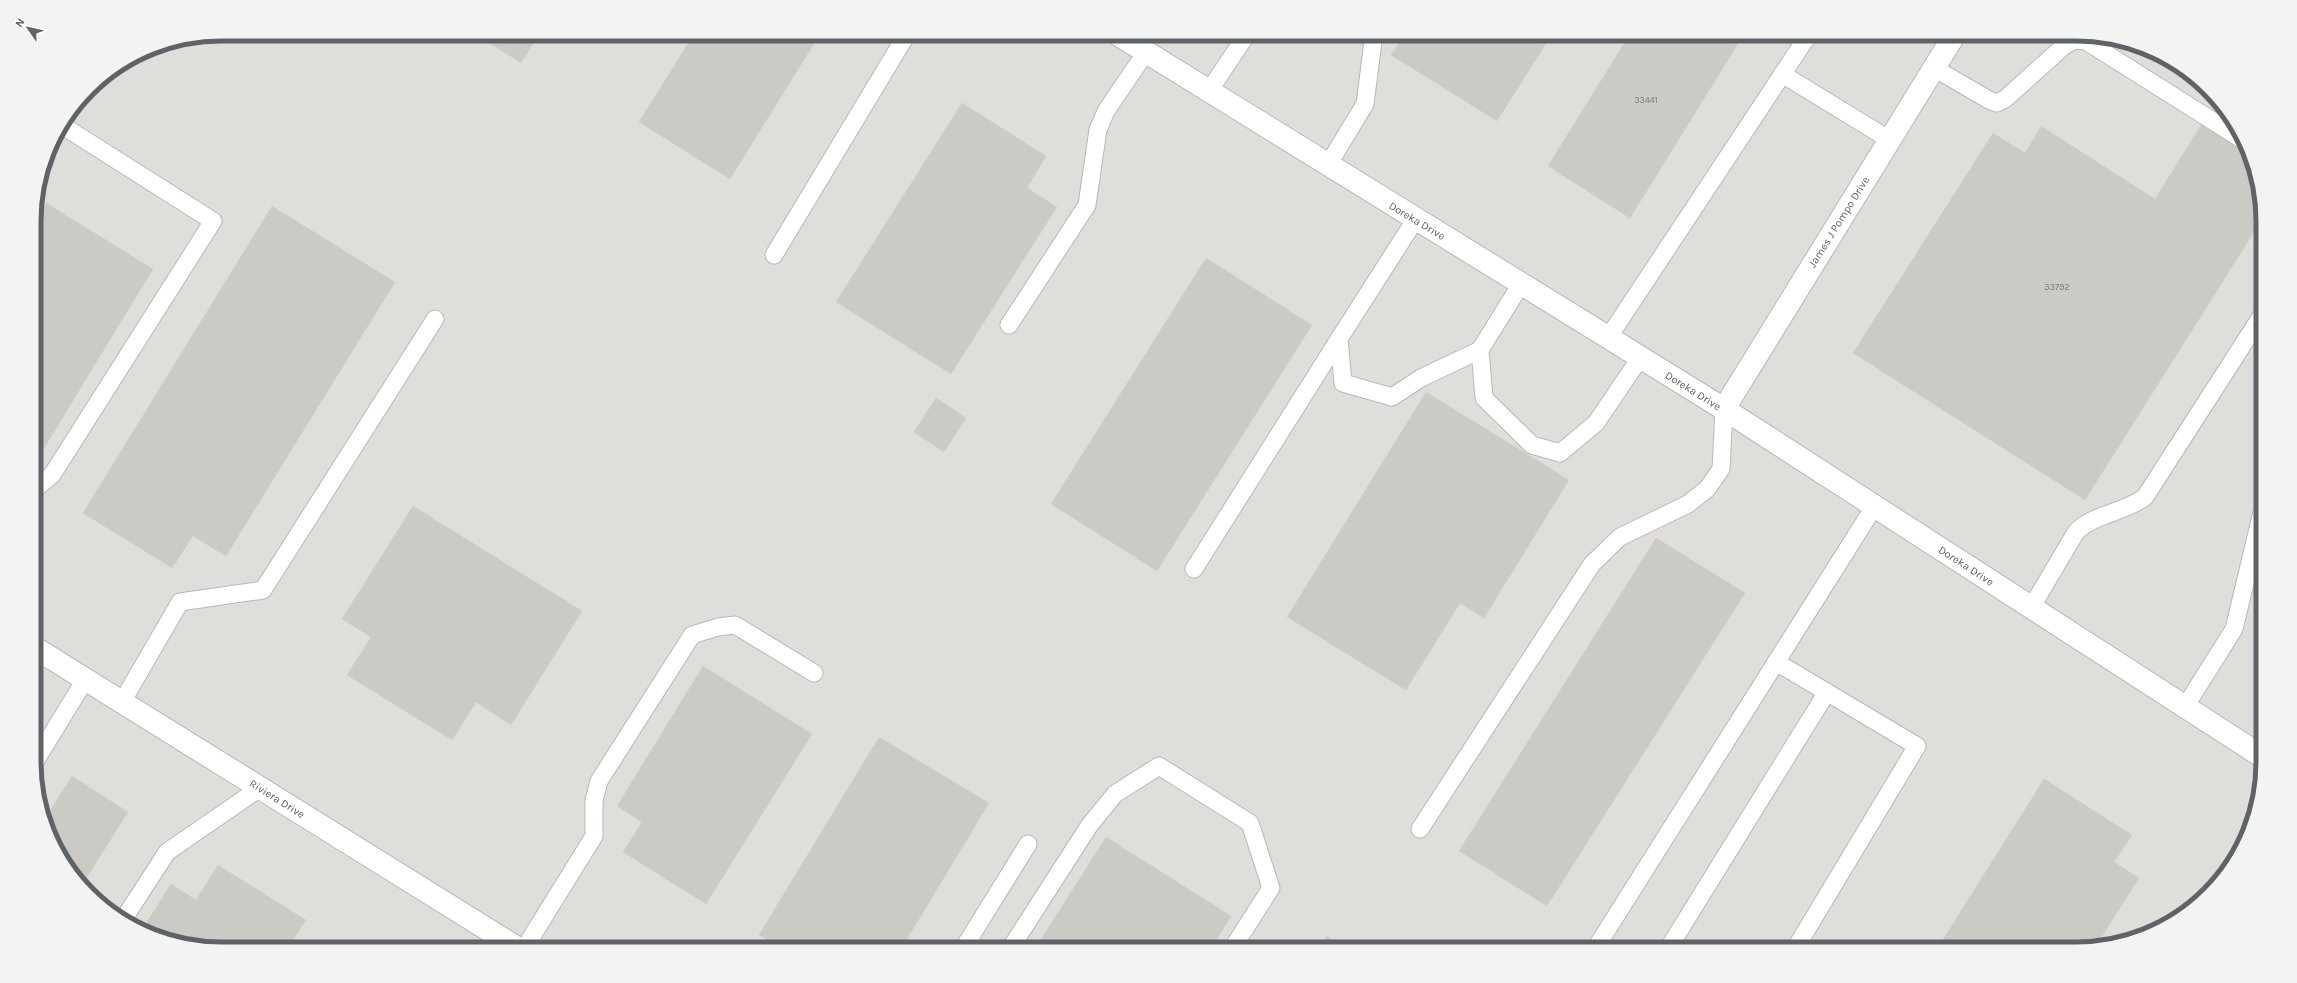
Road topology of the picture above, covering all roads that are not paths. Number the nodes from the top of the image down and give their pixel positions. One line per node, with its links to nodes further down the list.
1 (903, 41): 18 (lane)
2 (1128, 41): 9 (street, Doreka Drive)
3 (1242, 41): 12 (lane)
4 (1373, 41): 16 (lane)
5 (1804, 41): 11 (lane)
6 (1951, 41): 10 (street, James J Pompo Drive)
7 (2072, 41): 10 (lane)
8 (2086, 41): 14 (lane)
9 (1146, 52): 12 (street, Doreka Drive); 22 (lane)
10 (1934, 68): 15 (street, James J Pompo Drive)
11 (1782, 74): 15 (lane); 23 (lane)
12 (1209, 91): 16 (street, Doreka Drive)
13 (67, 128): 28 (lane)
14 (2234, 134)
15 (1890, 140): 27 (street, James J Pompo Drive)
16 (1328, 165): 17 (street, Doreka Drive)
17 (1415, 220): 19 (street, Doreka Drive); 24 (lane)
18 (774, 255)
19 (1521, 284): 23 (street, Doreka Drive); 25 (lane)
20 (435, 319): 38 (lane)
21 (2256, 324): 32 (lane)
22 (1009, 325)
23 (1608, 338): 26 (street, Doreka Drive)
24 (1339, 339): 25 (lane); 31 (lane)
25 (1480, 350): 26 (lane)
26 (1640, 358): 27 (street, Doreka Drive)
27 (1724, 410): 29 (street, Doreka Drive); 43 (lane)
28 (41, 484)
29 (1874, 506): 32 (street, Doreka Drive); 34 (lane)
30 (2256, 537): 39 (lane)
31 (1194, 569)
32 (2031, 608): 39 (street, Doreka Drive)
33 (41, 652): 36 (street, Riviera Drive)
34 (1776, 662): 37 (lane); 51 (lane)
35 (814, 673): 47 (lane)
36 (85, 680): 38 (street, Riviera Drive); 40 (lane)
37 (1827, 692): 52 (lane); 53 (lane)
38 (122, 702): 42 (street, Riviera Drive)
39 (2185, 707): 41 (street, Doreka Drive)
40 (41, 752)
41 (2256, 753)
42 (260, 788): 45 (lane); 46 (street, Riviera Drive)
43 (1420, 829)
44 (1028, 844): 48 (lane)
45 (126, 915)
46 (508, 942)
47 (528, 942)
48 (967, 942)
49 (1014, 942): 50 (lane)
50 (1236, 942)
51 (1599, 942)
52 (1672, 942)
53 (1799, 942)

